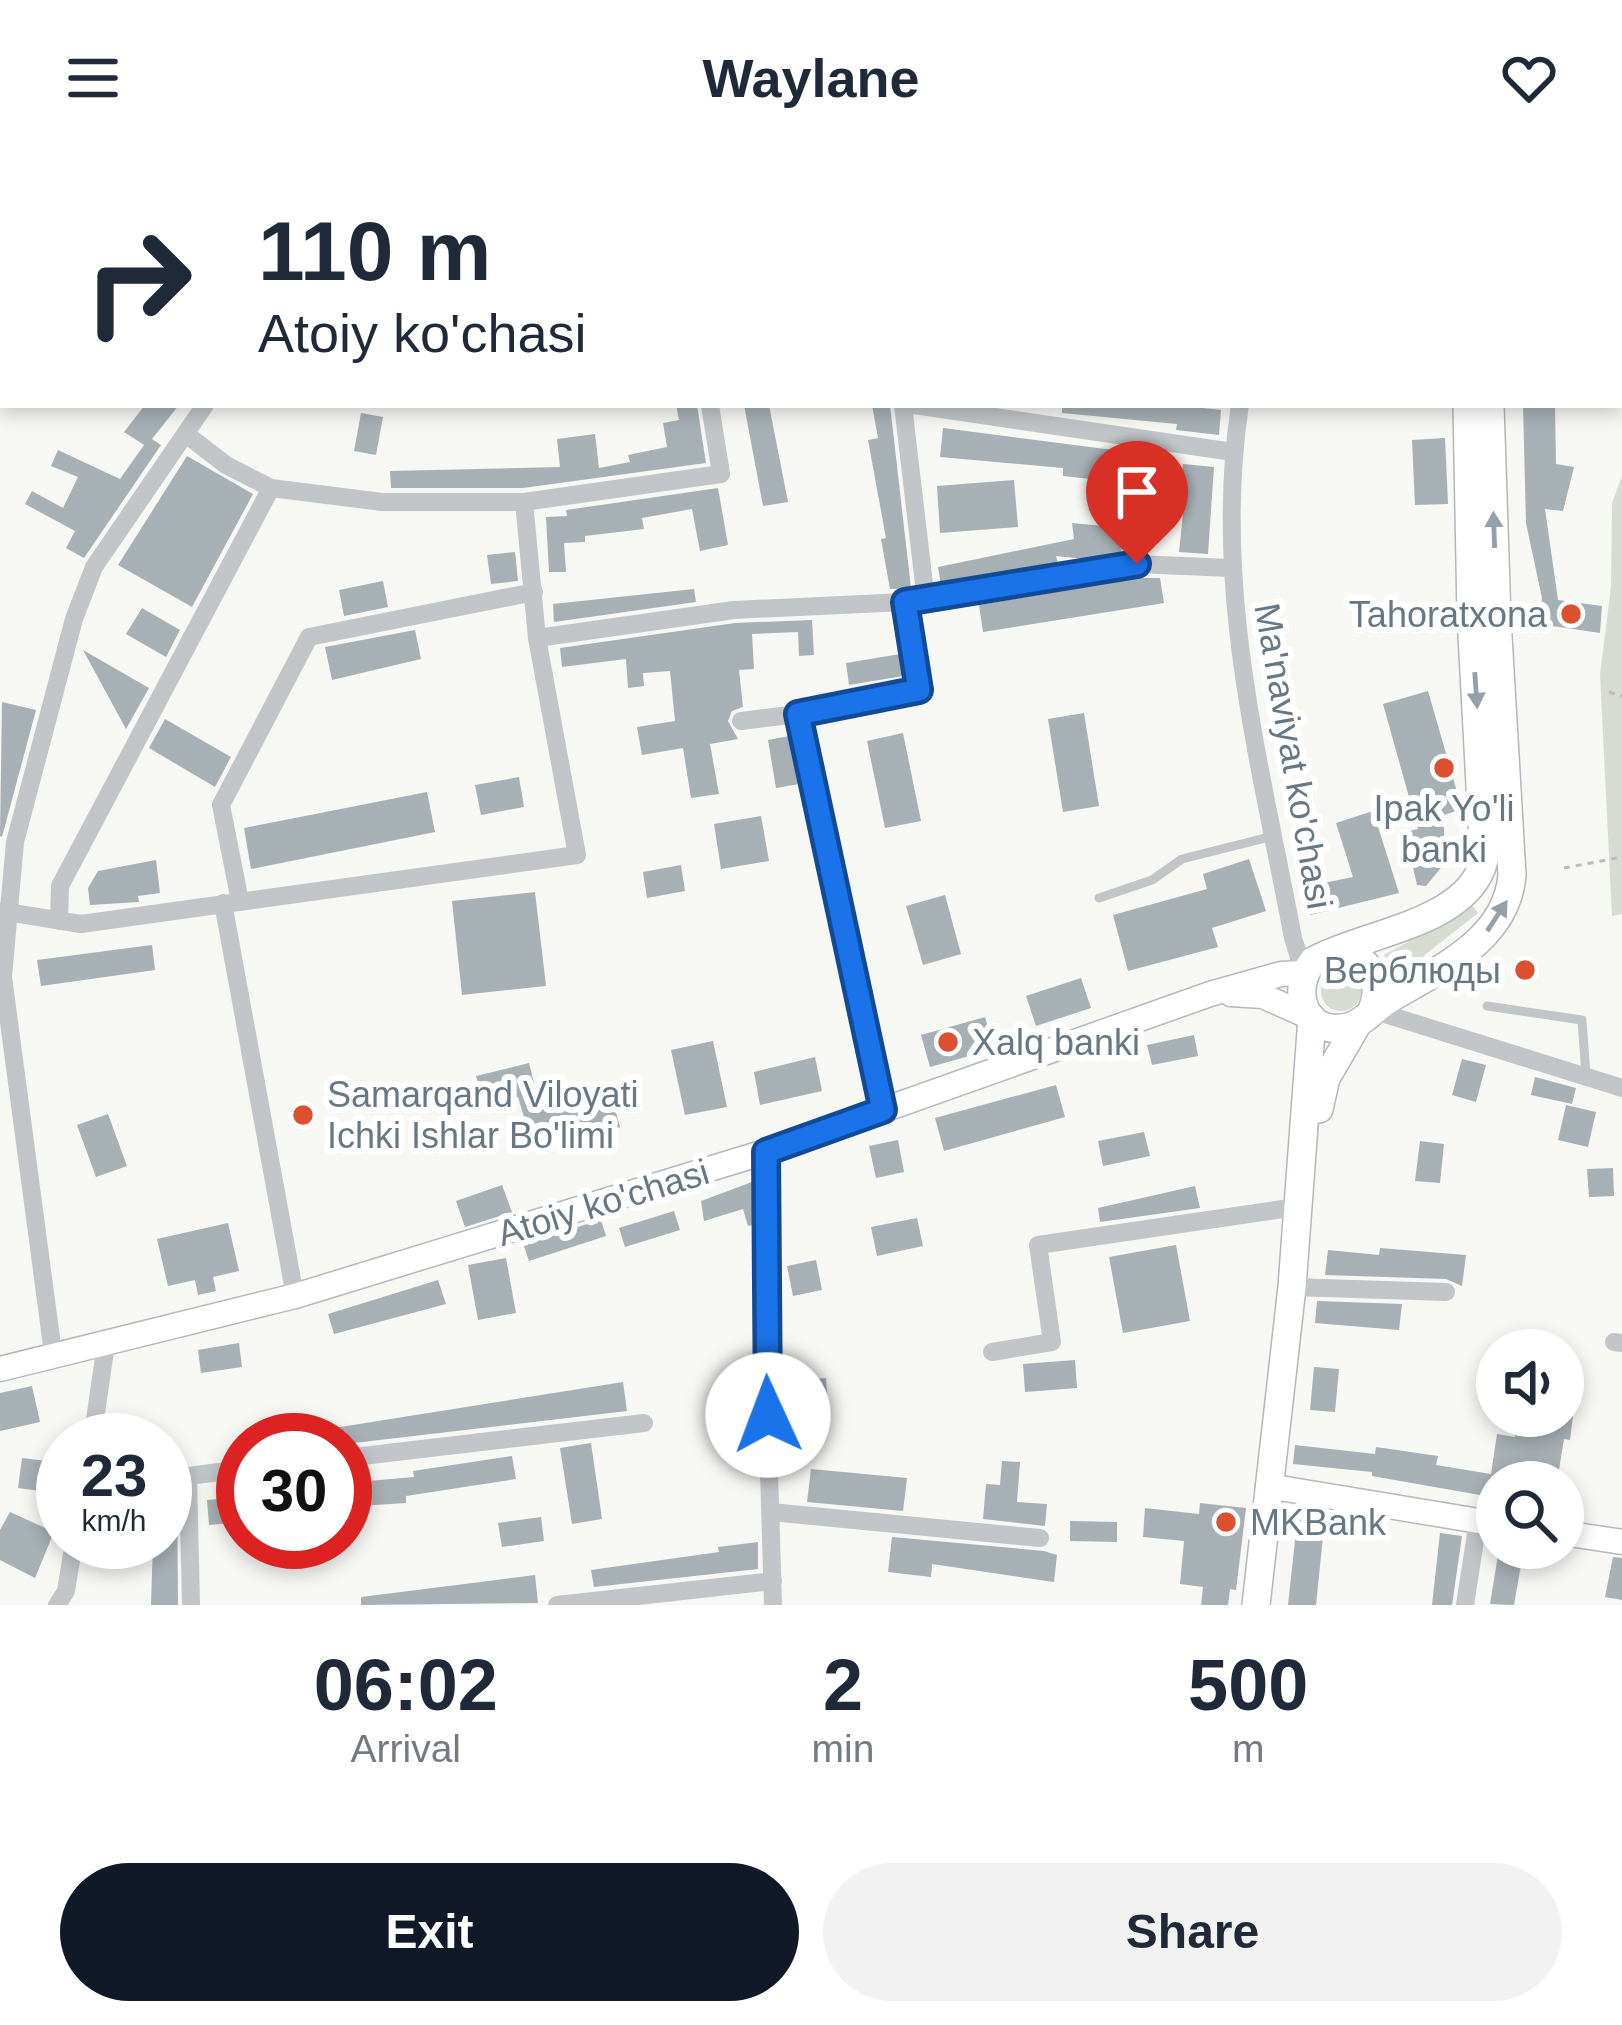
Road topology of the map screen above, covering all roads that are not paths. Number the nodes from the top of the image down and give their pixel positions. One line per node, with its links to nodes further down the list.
1 (203, 408): 8 (street)
2 (711, 408): 11 (street)
3 (903, 408): 14 (street)
4 (934, 408): 9 (street)
5 (1240, 408): 9 (street, Ma'naviyat ko'chasi)
6 (1467, 408): 24 (main road, one-way to 24)
7 (1490, 408): 28 (main road, one-way to 7)
8 (187, 435): 10 (street); 22 (street)
9 (1233, 452): 12 (street, Ma'naviyat ko'chasi)
10 (271, 488): 11 (street); 23 (street)
11 (524, 502): 13 (street)
12 (1230, 568): 14 (street); 19 (street, Ma'naviyat ko'chasi)
13 (534, 592): 16 (street); 21 (street)
14 (926, 601): 15 (street)
15 (905, 602): 16 (street); 17 (street)
16 (537, 638): 21 (street)
17 (798, 714): 18 (street); 32 (street)
18 (741, 721)
19 (1273, 836): 20 (lane); 25 (street, Ma'naviyat ko'chasi)
20 (1099, 898)
21 (232, 902): 23 (street); 37 (street)
22 (3, 912): 23 (street); 40 (street)
23 (59, 921)
24 (1342, 952): 25 (main road); 28 (main road)
25 (1304, 973): 26 (street, Atoiy ko'chasi); 29 (main road)
26 (1210, 994): 29 (street, Atoiy ko'chasi); 32 (street, Atoiy ko'chasi)
27 (1487, 1006): 30 (lane)
28 (1365, 1017): 29 (main road); 30 (street); 34 (main road)
29 (1312, 1018): 34 (main road)
30 (1586, 1077): 31 (street)
31 (1622, 1088)
32 (883, 1110): 33 (street, Atoiy ko'chasi)
33 (766, 1152): 37 (street, Atoiy ko'chasi); 47 (street)
34 (1297, 1207): 35 (main road); 39 (street)
35 (1292, 1288): 36 (street); 46 (main road)
36 (1446, 1292)
37 (296, 1297): 38 (street, Atoiy ko'chasi)
38 (106, 1345): 40 (street, Atoiy ko'chasi); 42 (street)
39 (992, 1352)
40 (53, 1353): 41 (street, Atoiy ko'chasi)
41 (0, 1369)
42 (96, 1413)
43 (644, 1423): 44 (street)
44 (372, 1454)
45 (216, 1472): 57 (street)
46 (1268, 1486): 48 (street); 60 (main road)
47 (771, 1512): 50 (street); 54 (street)
48 (1476, 1520)
49 (1584, 1537): 51 (street)
50 (1040, 1538)
51 (1622, 1542)
52 (1476, 1565): 61 (street)
53 (70, 1569): 56 (street)
54 (773, 1581): 55 (street); 59 (street)
55 (655, 1600): 58 (street)
56 (57, 1605)
57 (191, 1605)
58 (557, 1605)
59 (773, 1605)
60 (1256, 1605)
61 (1466, 1605)

